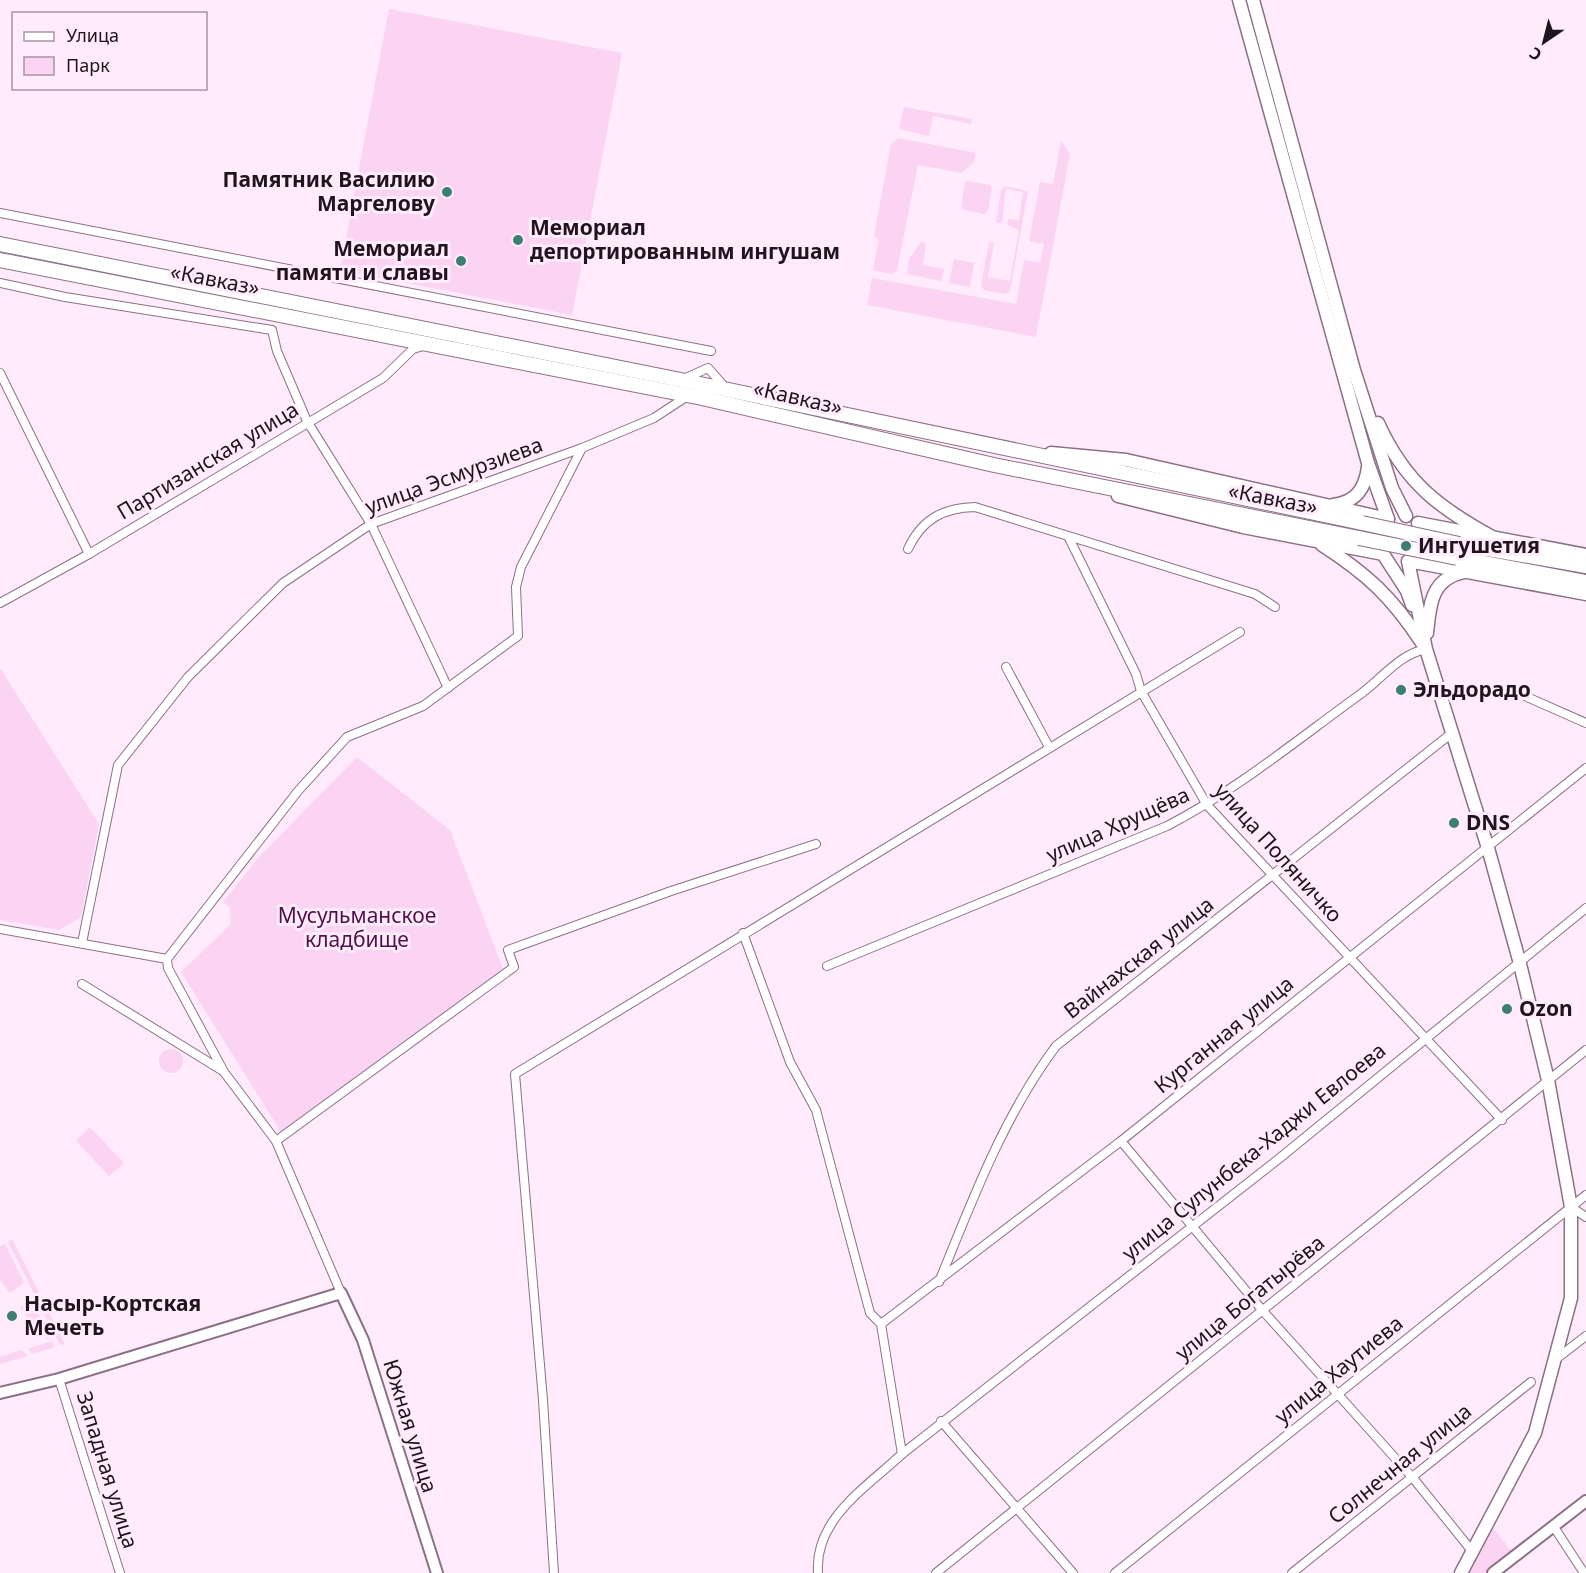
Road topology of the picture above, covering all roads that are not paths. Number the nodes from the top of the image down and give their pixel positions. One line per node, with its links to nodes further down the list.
1 (1239, 0): 19 (main road)
2 (1253, 0): 11 (main road)
3 (0, 213): 9 (street)
4 (0, 244): 17 (highway, «Кавказ»)
5 (0, 260): 7 (highway, «Кавказ»)
6 (0, 283): 16 (street)
7 (387, 336): 8 (highway, «Кавказ»); 10 (street)
8 (430, 343): 10 (street, Партизанская улица); 13 (highway, «Кавказ»)
9 (711, 351)
10 (398, 364): 16 (street, Партизанская улица)
11 (1354, 370): 22 (main road); 27 (main road)
12 (0, 373): 31 (street)
13 (662, 390): 14 (highway, «Кавказ»); 15 (street)
14 (689, 395): 15 (street, улица Эсмурзиева); 20 (highway, «Кавказ»)
15 (666, 409): 18 (street, улица Эсмурзиева)
16 (308, 421): 25 (street); 31 (street, Партизанская улица)
17 (987, 446): 21 (main road); 30 (highway, «Кавказ», bridge)
18 (582, 448): 25 (street, улица Эсмурзиева); 45 (street)
19 (1368, 463): 21 (main road); 23 (main road)
20 (994, 465): 28 (main road); 30 (highway, «Кавказ», bridge)
21 (1329, 505): 23 (main road)
22 (1406, 516): 23 (main road); 24 (main road)
23 (1388, 519): 32 (main road)
24 (1418, 523): 27 (main road); 34 (main road)
25 (371, 524): 45 (street); 59 (street, улица Эсмурзиева)
26 (1069, 538): 29 (street); 40 (street); 46 (street, улица Поляничко)
27 (1496, 539): 33 (main road)
28 (1317, 541): 32 (main road); 43 (main road)
29 (908, 549)
30 (1458, 551): 35 (highway, «Кавказ»); 37 (highway, «Кавказ»)
31 (89, 554): 39 (street, Партизанская улица)
32 (1383, 554): 34 (main road); 42 (main road)
33 (1586, 555)
34 (1408, 561): 36 (main road); 42 (main road)
35 (1586, 566)
36 (1467, 572): 38 (main road); 43 (main road)
37 (1586, 582)
38 (1586, 594)
39 (0, 603)
40 (1275, 607)
41 (1240, 632): 46 (street)
42 (1422, 634): 43 (main road)
43 (1426, 649): 49 (main road); 52 (street, улица Хрущёва)
44 (1006, 667): 50 (street)
45 (448, 688): 61 (street)
46 (1141, 691): 50 (street); 52 (street, улица Поляничко)
47 (1527, 697): 48 (street)
48 (1586, 723)
49 (1452, 733): 54 (main road); 55 (street, Вайнахская улица)
50 (1049, 747): 58 (street)
51 (1586, 768): 54 (street, Курганная улица)
52 (1208, 805): 55 (street, улица Поляничко); 63 (street, улица Хрущёва)
53 (816, 844): 70 (street)
54 (1488, 848): 60 (street, Курганная улица); 62 (main road)
55 (1273, 875): 60 (street, улица Поляничко); 76 (street, Вайнахская улица)
56 (1586, 908): 62 (street, улица Сулунбека-Хаджи Евлоева)
57 (0, 929): 59 (street)
58 (743, 933): 79 (street); 96 (street)
59 (82, 943): 61 (street)
60 (1348, 958): 65 (street, улица Поляничко); 71 (street, Курганная улица)
61 (167, 959): 67 (street)
62 (1519, 960): 65 (street, улица Сулунбека-Хаджи Евлоева); 68 (main road)
63 (827, 966)
64 (82, 984): 67 (street)
65 (1425, 1038): 69 (street, улица Поляничко); 75 (street, улица Сулунбека-Хаджи Евлоева)
66 (1586, 1050): 68 (street, улица Богатырёва)
67 (224, 1072): 70 (street)
68 (1548, 1080): 69 (street, улица Богатырёва); 73 (main road)
69 (1502, 1120): 78 (street, улица Богатырёва)
70 (276, 1141): 77 (street)
71 (1121, 1141): 75 (street); 76 (street, Курганная улица)
72 (1586, 1195): 73 (street, улица Хаутиева)
73 (1571, 1207): 74 (street); 81 (main road); 85 (street, улица Хаутиева)
74 (1586, 1217)
75 (1192, 1226): 78 (street); 86 (street, улица Сулунбека-Хаджи Евлоева)
76 (939, 1282): 79 (street, Курганная улица)
77 (341, 1293): 82 (street); 95 (street, Южная улица)
78 (1263, 1311): 85 (street); 90 (street, улица Богатырёва)
79 (881, 1324): 87 (street)
80 (1586, 1336): 81 (street)
81 (1555, 1360): 92 (main road)
82 (59, 1379): 84 (street); 94 (street, Западная улица)
83 (1531, 1382): 88 (street, Солнечная улица)
84 (0, 1394)
85 (1337, 1395): 88 (street); 100 (street, улица Хаутиева)
86 (941, 1421): 87 (street, улица Сулунбека-Хаджи Евлоева); 90 (street)
87 (902, 1454): 97 (street, улица Сулунбека-Хаджи Евлоева)
88 (1413, 1478): 92 (street); 101 (street, Солнечная улица)
89 (1586, 1501): 91 (street)
90 (1018, 1508): 98 (street, улица Богатырёва); 99 (street)
91 (1554, 1527): 102 (street); 103 (street)
92 (1472, 1551): 93 (main road)
93 (1463, 1572)
94 (120, 1573)
95 (437, 1573)
96 (554, 1573)
97 (818, 1573)
98 (936, 1573)
99 (1073, 1573)
100 (1115, 1573)
101 (1292, 1573)
102 (1493, 1573)
103 (1584, 1573)

